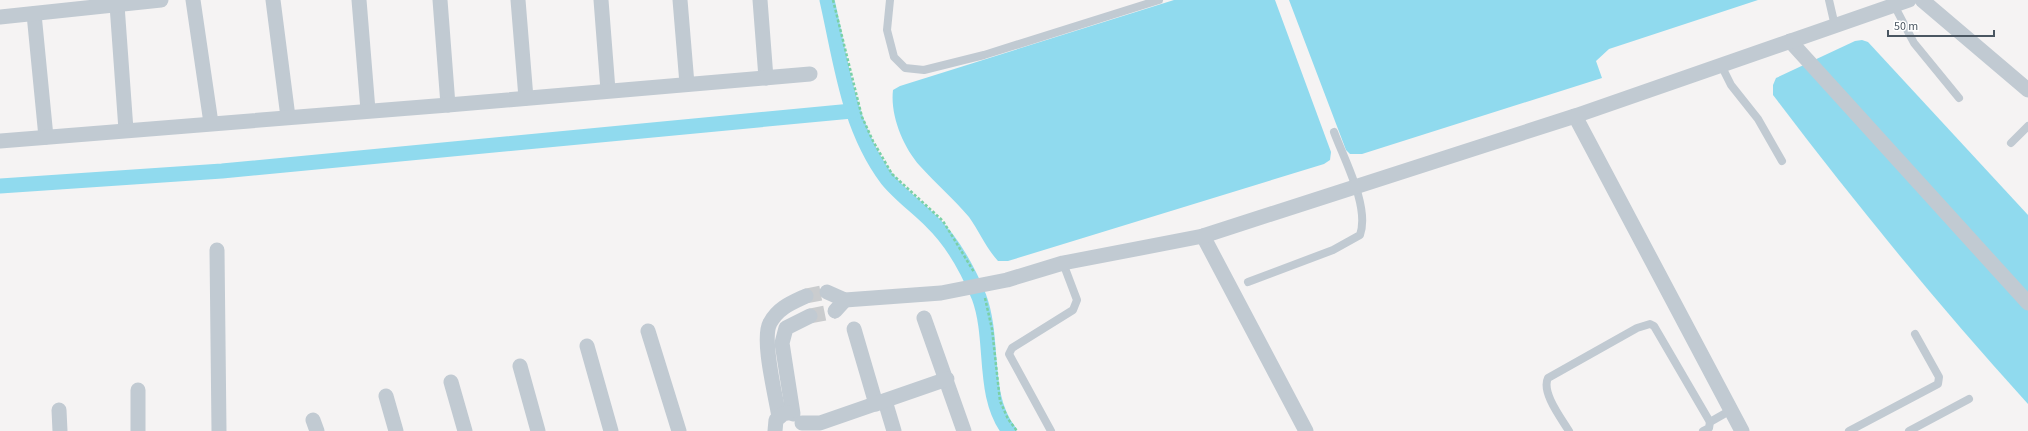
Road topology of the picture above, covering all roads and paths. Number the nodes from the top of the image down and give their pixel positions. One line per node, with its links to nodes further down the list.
1 (161, 0): 16 (street)
2 (193, 0): 34 (street)
3 (273, 0): 33 (street)
4 (359, 0): 31 (street)
5 (440, 0): 30 (street)
6 (518, 0): 28 (street)
7 (601, 0): 26 (street)
8 (680, 0): 25 (street)
9 (760, 0): 24 (street)
10 (833, 0): 46 (path)
11 (890, 0): 12 (lane)
12 (1157, 0)
13 (1828, 0): 20 (lane)
14 (1909, 0): 17 (street)
15 (1922, 0): 27 (street)
16 (117, 5): 18 (street); 36 (street)
17 (1894, 5): 20 (street); 29 (lane)
18 (34, 14): 19 (street); 38 (street)
19 (0, 17)
20 (1835, 26): 21 (street)
21 (1790, 41): 22 (street); 51 (street)
22 (1721, 65): 32 (street); 41 (lane)
23 (810, 74): 24 (street)
24 (766, 78): 25 (street)
25 (686, 84): 26 (street)
26 (608, 90): 28 (street)
27 (2028, 90)
28 (526, 98): 30 (street)
29 (1959, 98)
30 (448, 105): 31 (street)
31 (368, 110): 33 (street)
32 (1575, 116): 42 (street); 66 (street)
33 (288, 117): 34 (street)
34 (211, 123): 36 (street)
35 (2028, 126): 40 (lane)
36 (126, 130): 38 (street)
37 (1334, 132): 42 (lane)
38 (46, 137): 39 (street)
39 (0, 141)
40 (2011, 143)
41 (1782, 161)
42 (1355, 187): 43 (street); 47 (lane)
43 (1203, 236): 45 (street); 82 (street)
44 (217, 250): 72 (street)
45 (1063, 263): 48 (street); 81 (lane)
46 (976, 278)
47 (1248, 282)
48 (827, 292)
49 (984, 295): 80 (path)
50 (806, 296): 68 (street)
51 (2028, 303)
52 (810, 316): 68 (street)
53 (924, 318): 59 (street)
54 (854, 329): 64 (street)
55 (648, 331): 77 (street)
56 (1915, 334): 86 (lane)
57 (587, 346): 76 (street)
58 (520, 366): 75 (street)
59 (947, 379): 64 (street); 79 (street)
60 (451, 382): 74 (street)
61 (138, 390): 71 (street)
62 (386, 396): 73 (street)
63 (1969, 399): 87 (lane)
64 (881, 402): 69 (street); 78 (street)
65 (59, 410): 70 (street)
66 (1731, 410): 67 (lane); 85 (street)
67 (1710, 422): 83 (lane); 84 (lane)
68 (790, 423): 69 (street)
69 (821, 427)
70 (60, 431)
71 (138, 431)
72 (218, 431)
73 (396, 431)
74 (465, 431)
75 (538, 431)
76 (611, 431)
77 (679, 431)
78 (894, 431)
79 (964, 431)
80 (1018, 431)
81 (1051, 431)
82 (1306, 431)
83 (1568, 431)
84 (1703, 431)
85 (1742, 431)
86 (1849, 431)
87 (1910, 431)

